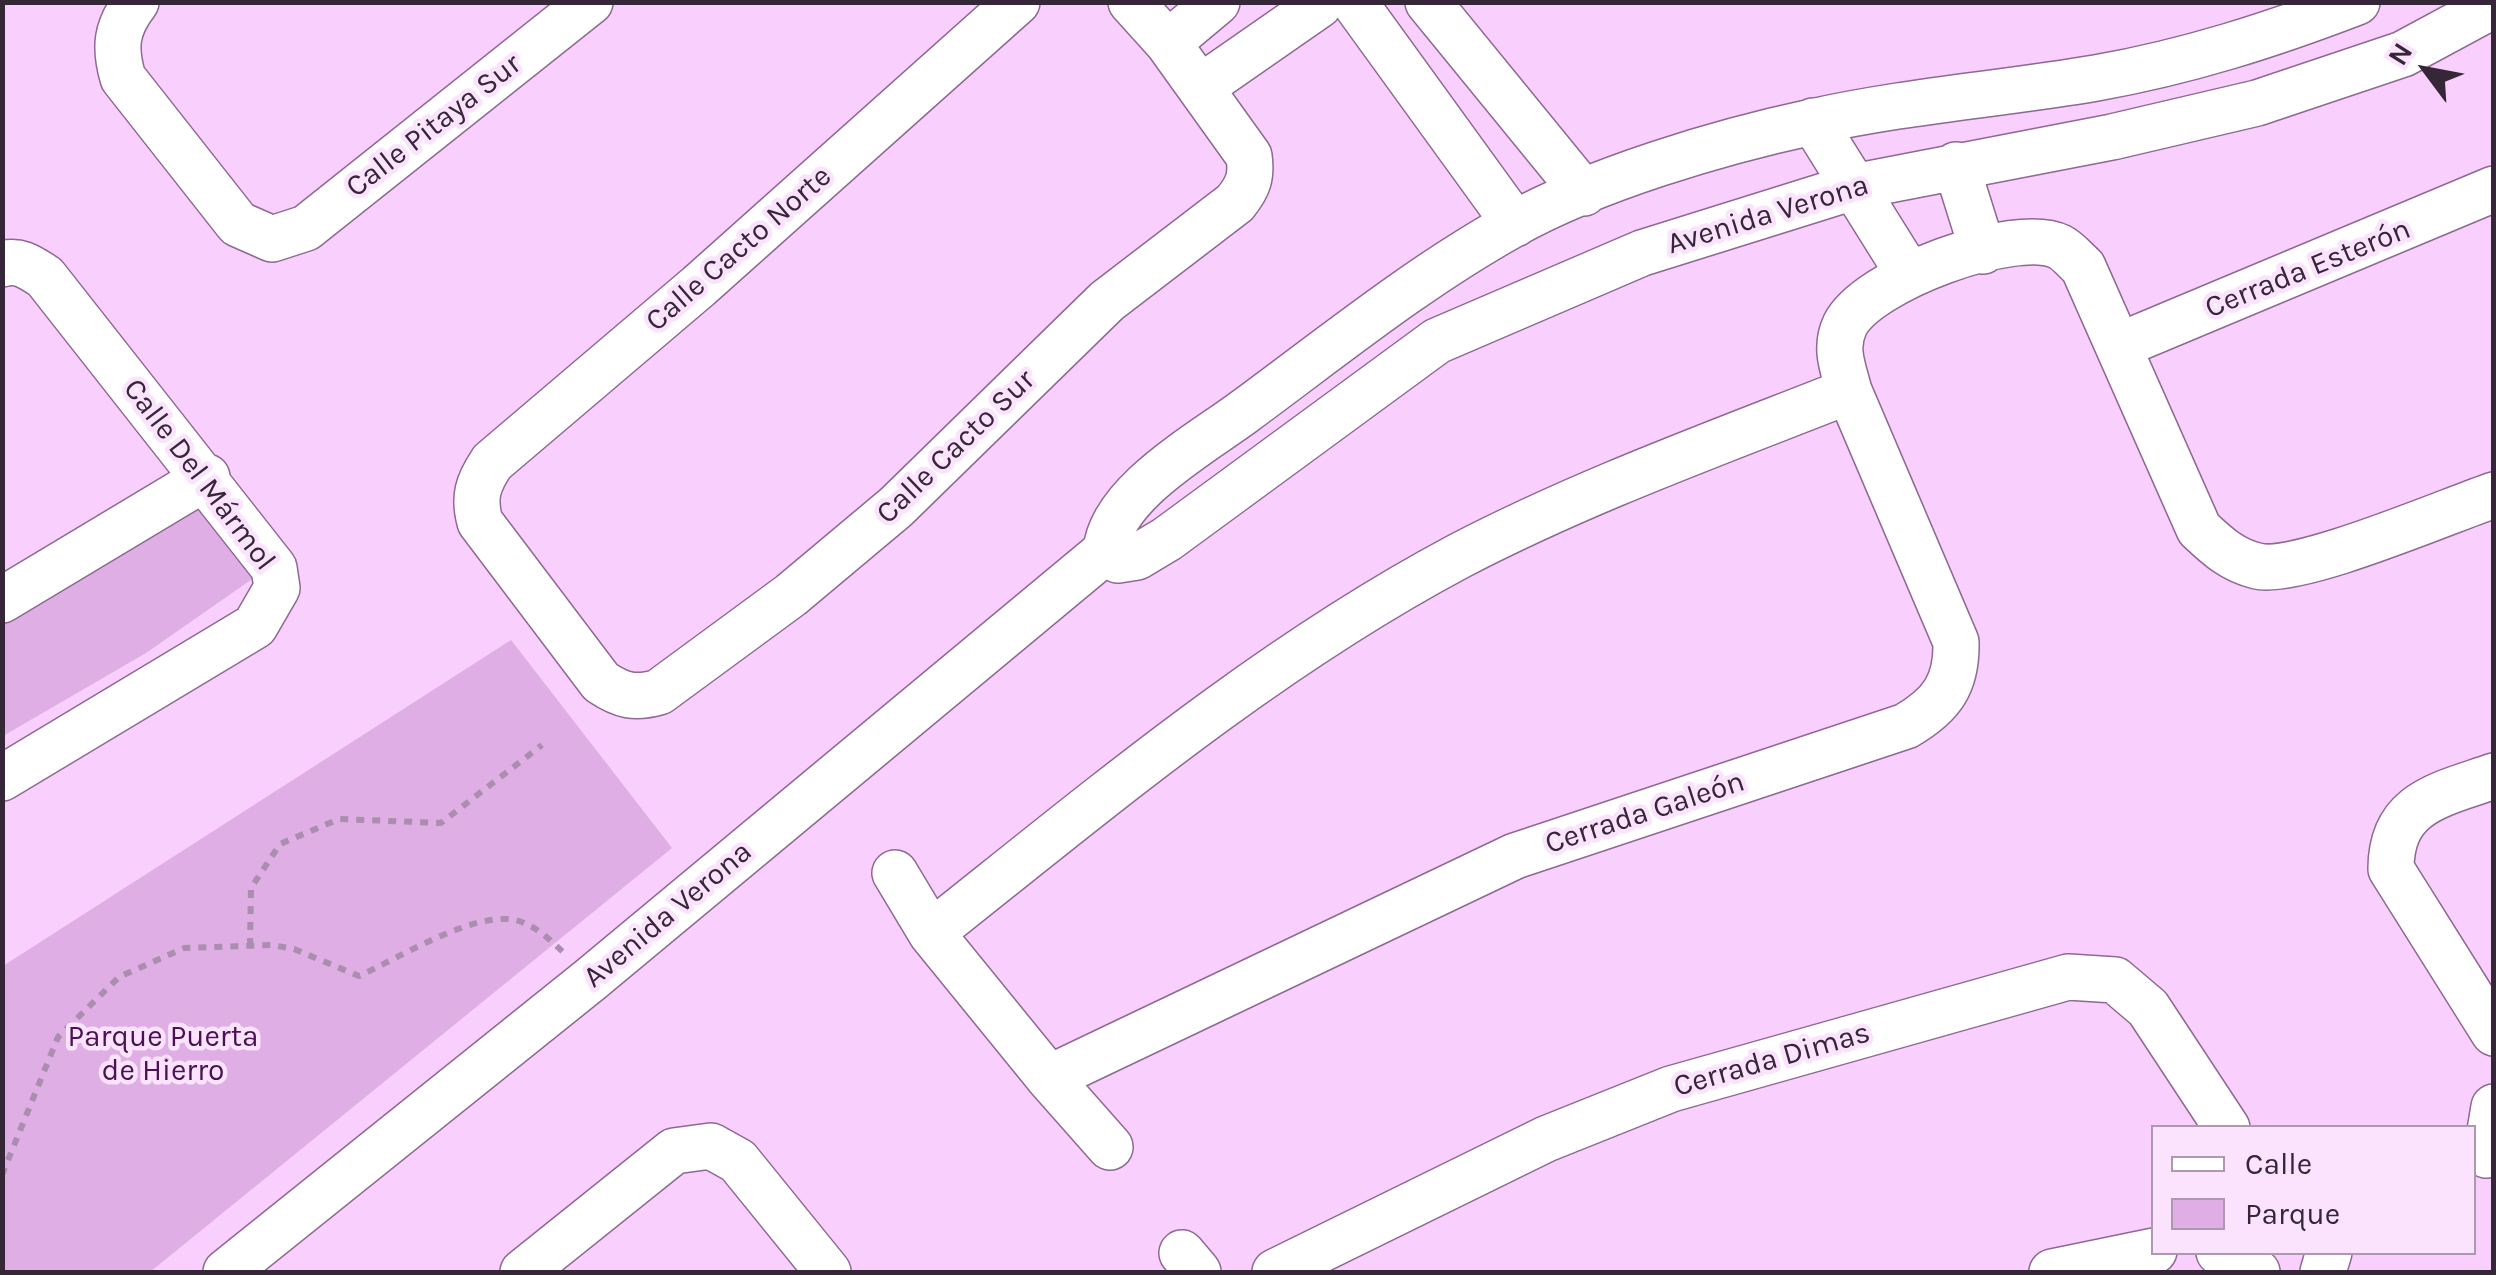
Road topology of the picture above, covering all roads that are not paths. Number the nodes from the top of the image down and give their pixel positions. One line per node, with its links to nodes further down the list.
1 (136, 2): 2 (street, Calle Pitaya Sur)
2 (590, 2)
3 (1017, 2): 27 (street, Calle Cacto Norte)
4 (1131, 2): 10 (street)
5 (1217, 2): 10 (street)
6 (1428, 2): 16 (street)
7 (2357, 2): 12 (street, Avenida Verona)
8 (1339, 4): 11 (street); 17 (street)
9 (2494, 5): 13 (street, Avenida Verona)
10 (1168, 43): 11 (street)
11 (1201, 87): 27 (street, Calle Cacto Sur)
12 (1813, 121): 14 (street); 16 (street, Avenida Verona)
13 (1956, 165): 14 (street, Avenida Verona); 18 (street)
14 (1853, 187): 20 (street); 25 (street, Avenida Verona)
15 (2494, 189): 21 (street, Cerrada Esterón)
16 (1584, 193): 17 (street, Avenida Verona)
17 (1515, 224): 25 (street, Avenida Verona)
18 (1983, 251): 20 (street); 21 (street)
19 (2, 264): 23 (street, Calle Del Mármol)
20 (1908, 273): 22 (street, Cerrada Galeón)
21 (2121, 345): 24 (street)
22 (1849, 392): 31 (street); 33 (street, Cerrada Galeón)
23 (207, 478): 26 (street); 29 (street, Calle Del Mármol)
24 (2494, 495)
25 (1106, 551): 40 (street, Avenida Verona)
26 (2, 600)
27 (640, 698)
28 (2494, 776): 32 (street)
29 (2, 778)
30 (896, 873): 31 (street)
31 (931, 933): 33 (street)
32 (2494, 1033)
33 (1050, 1078): 36 (street)
34 (2494, 1107): 37 (street)
35 (2224, 1125): 43 (street, Cerrada Dimas)
36 (1110, 1148)
37 (2484, 1156)
38 (2151, 1252): 44 (street)
39 (2224, 1255): 45 (street)
40 (226, 1272)
41 (523, 1272): 42 (street)
42 (828, 1272)
43 (1276, 1272)
44 (2052, 1272)
45 (2256, 1272)

